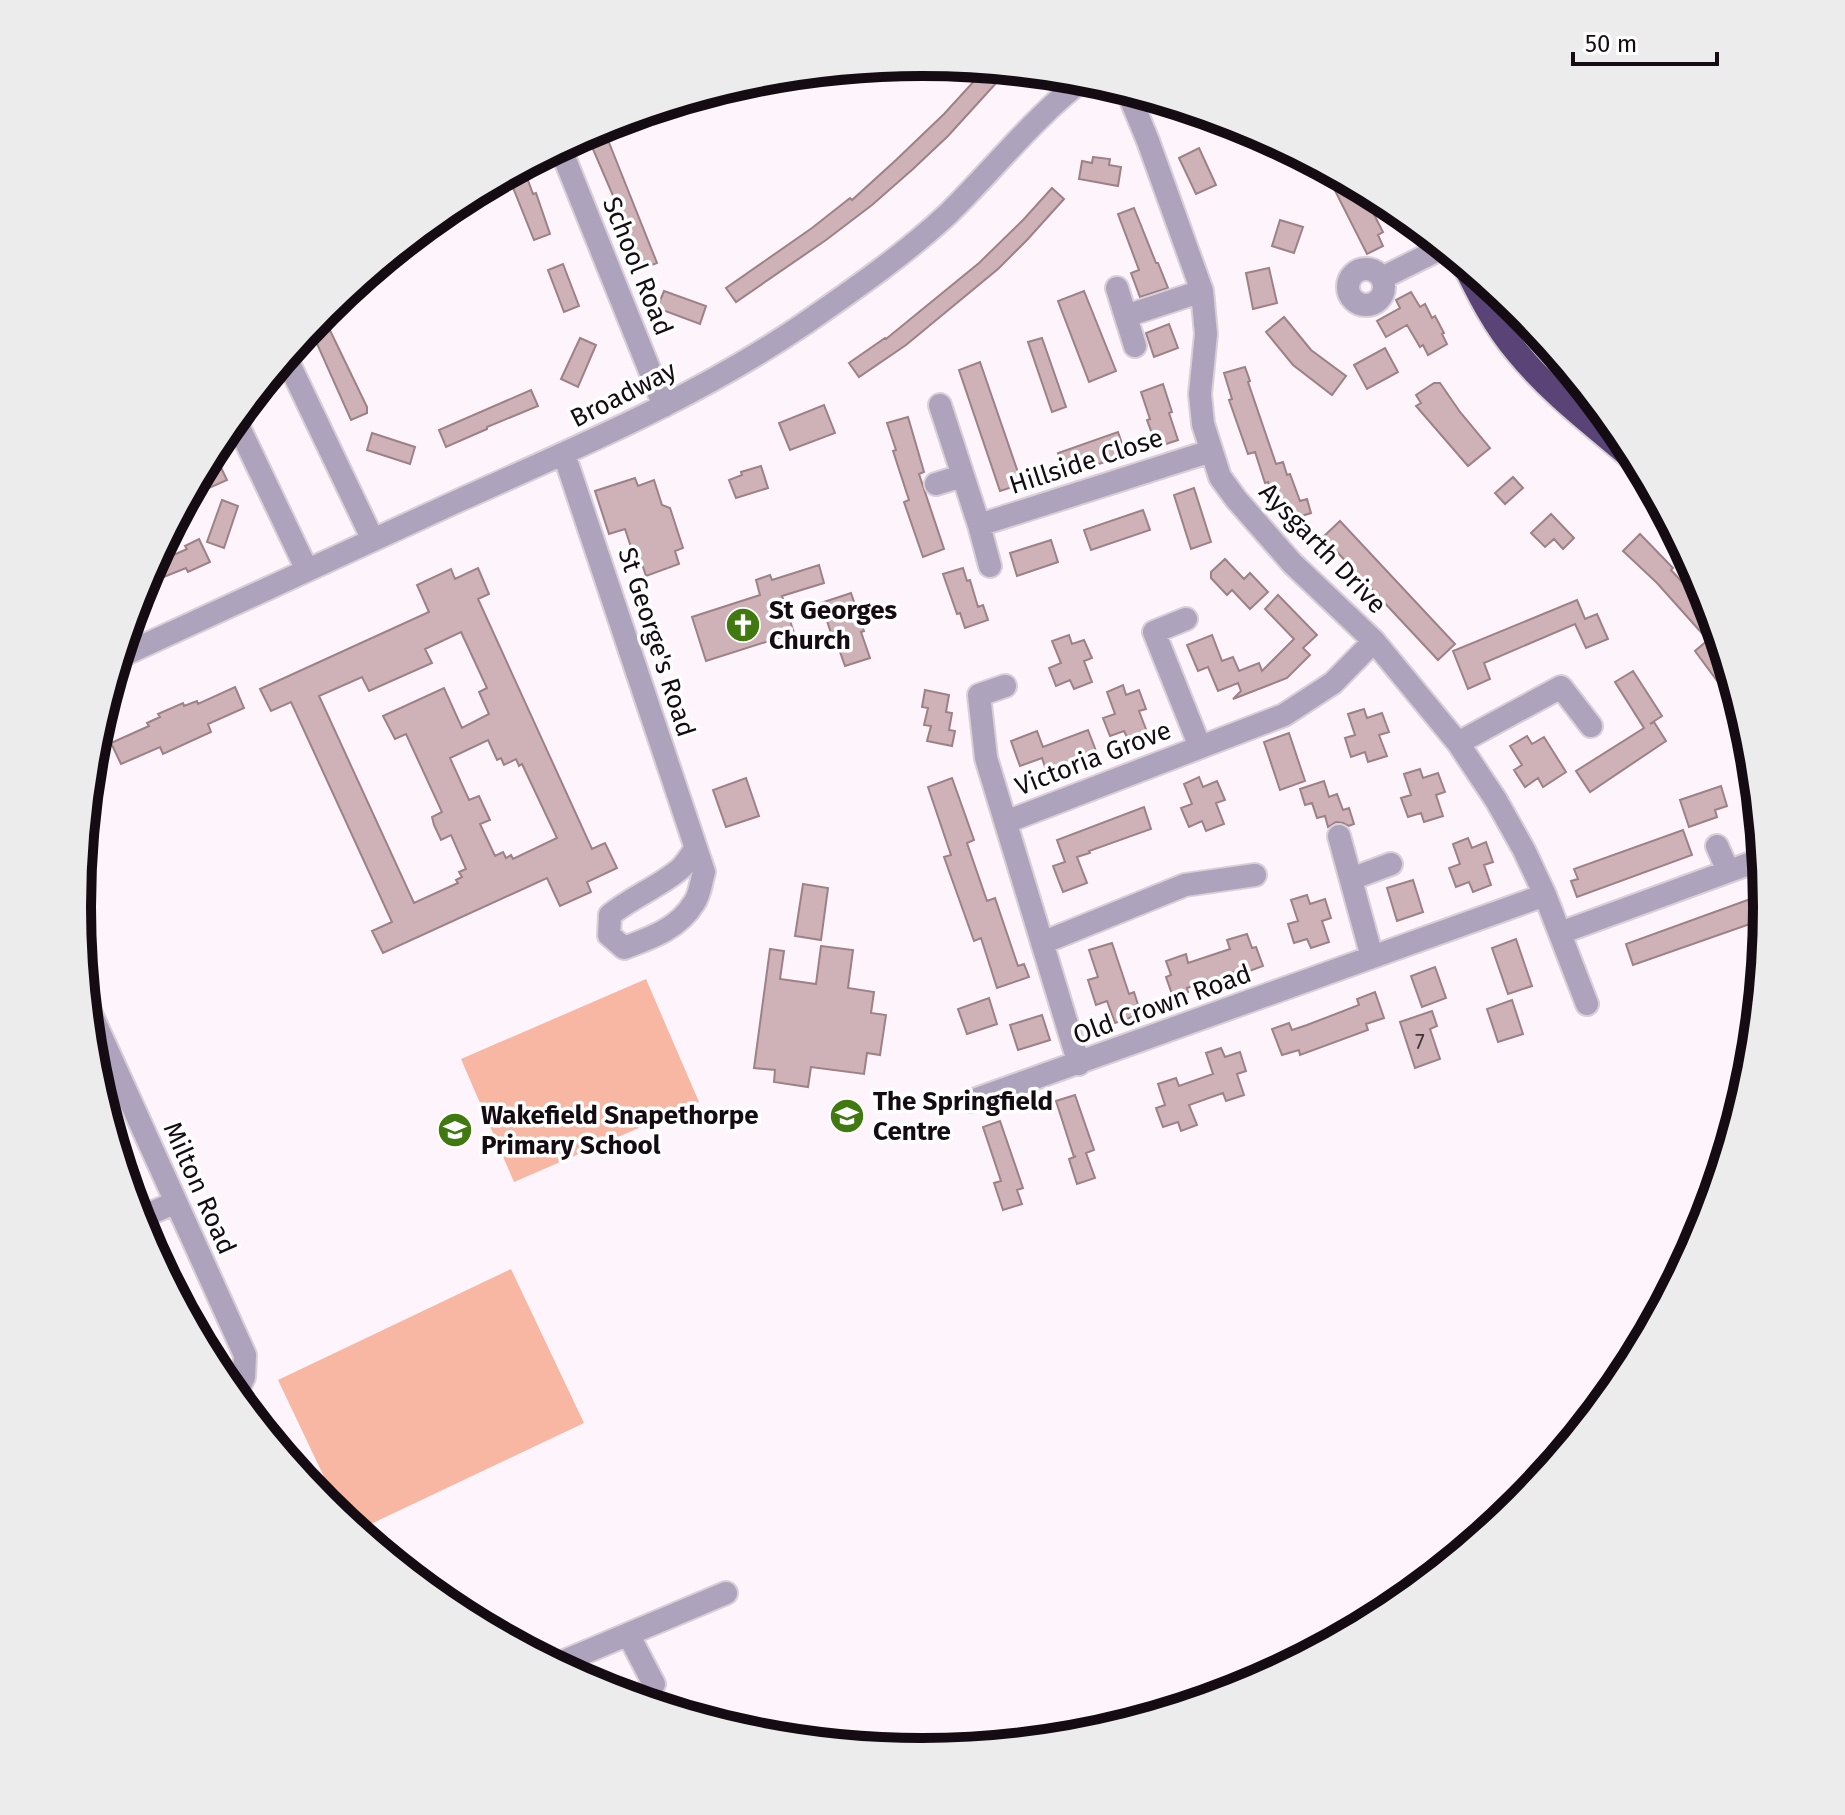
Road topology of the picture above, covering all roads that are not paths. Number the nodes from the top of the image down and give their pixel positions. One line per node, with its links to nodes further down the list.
1 (1070, 90): 13 (street, Broadway)
2 (1132, 103): 8 (street, Aysgarth Drive)
3 (564, 158): 13 (street, School Road)
4 (1434, 252): 5 (street)
5 (1382, 278)
6 (1475, 286): 15 (highway)
7 (1117, 288): 9 (street)
8 (1202, 291): 9 (street); 16 (street, Aysgarth Drive)
9 (1126, 316): 10 (street)
10 (1135, 346)
11 (289, 369): 21 (street)
12 (940, 405): 18 (street)
13 (664, 406): 17 (street, Broadway)
14 (241, 432): 23 (street)
15 (1608, 438)
16 (1211, 451): 20 (street, Hillside Close); 25 (street, Aysgarth Drive)
17 (564, 454): 21 (street, Broadway); 34 (street, St George's Road)
18 (962, 476): 19 (street); 20 (street)
19 (936, 484)
20 (979, 525): 22 (street)
21 (373, 540): 23 (street, Broadway)
22 (990, 566)
23 (307, 570): 26 (street, Broadway)
24 (1186, 619): 30 (street, Victoria Grove)
25 (1374, 641): 29 (street, Aysgarth Drive); 30 (street, Victoria Grove)
26 (132, 651)
27 (1005, 686): 31 (street, Victoria Grove)
28 (1591, 726): 29 (street)
29 (1458, 743): 40 (street, Aysgarth Drive)
30 (1200, 747): 31 (street, Victoria Grove)
31 (1006, 822): 42 (street, Victoria Grove)
32 (1339, 836): 39 (street)
33 (1717, 846): 37 (street)
34 (696, 848): 34 (street, St George's Road)
35 (1752, 863): 37 (street)
36 (1391, 864): 39 (street)
37 (1728, 871): 41 (street)
38 (1255, 875): 42 (street)
39 (1351, 879): 43 (street)
40 (1545, 895): 41 (street, Aysgarth Drive); 43 (street, Old Crown Road)
41 (1560, 933): 44 (street, Aysgarth Drive)
42 (1042, 943): 46 (street, Victoria Grove)
43 (1372, 957): 46 (street, Old Crown Road)
44 (1587, 1004)
45 (102, 1037): 48 (street, Milton Road)
46 (1079, 1064): 47 (street, Old Crown Road)
47 (971, 1101)
48 (176, 1202): 49 (street); 50 (street, Milton Road)
49 (149, 1214)
50 (241, 1383)
51 (726, 1593): 52 (street)
52 (628, 1634): 53 (street); 54 (street)
53 (568, 1659)
54 (654, 1684)

